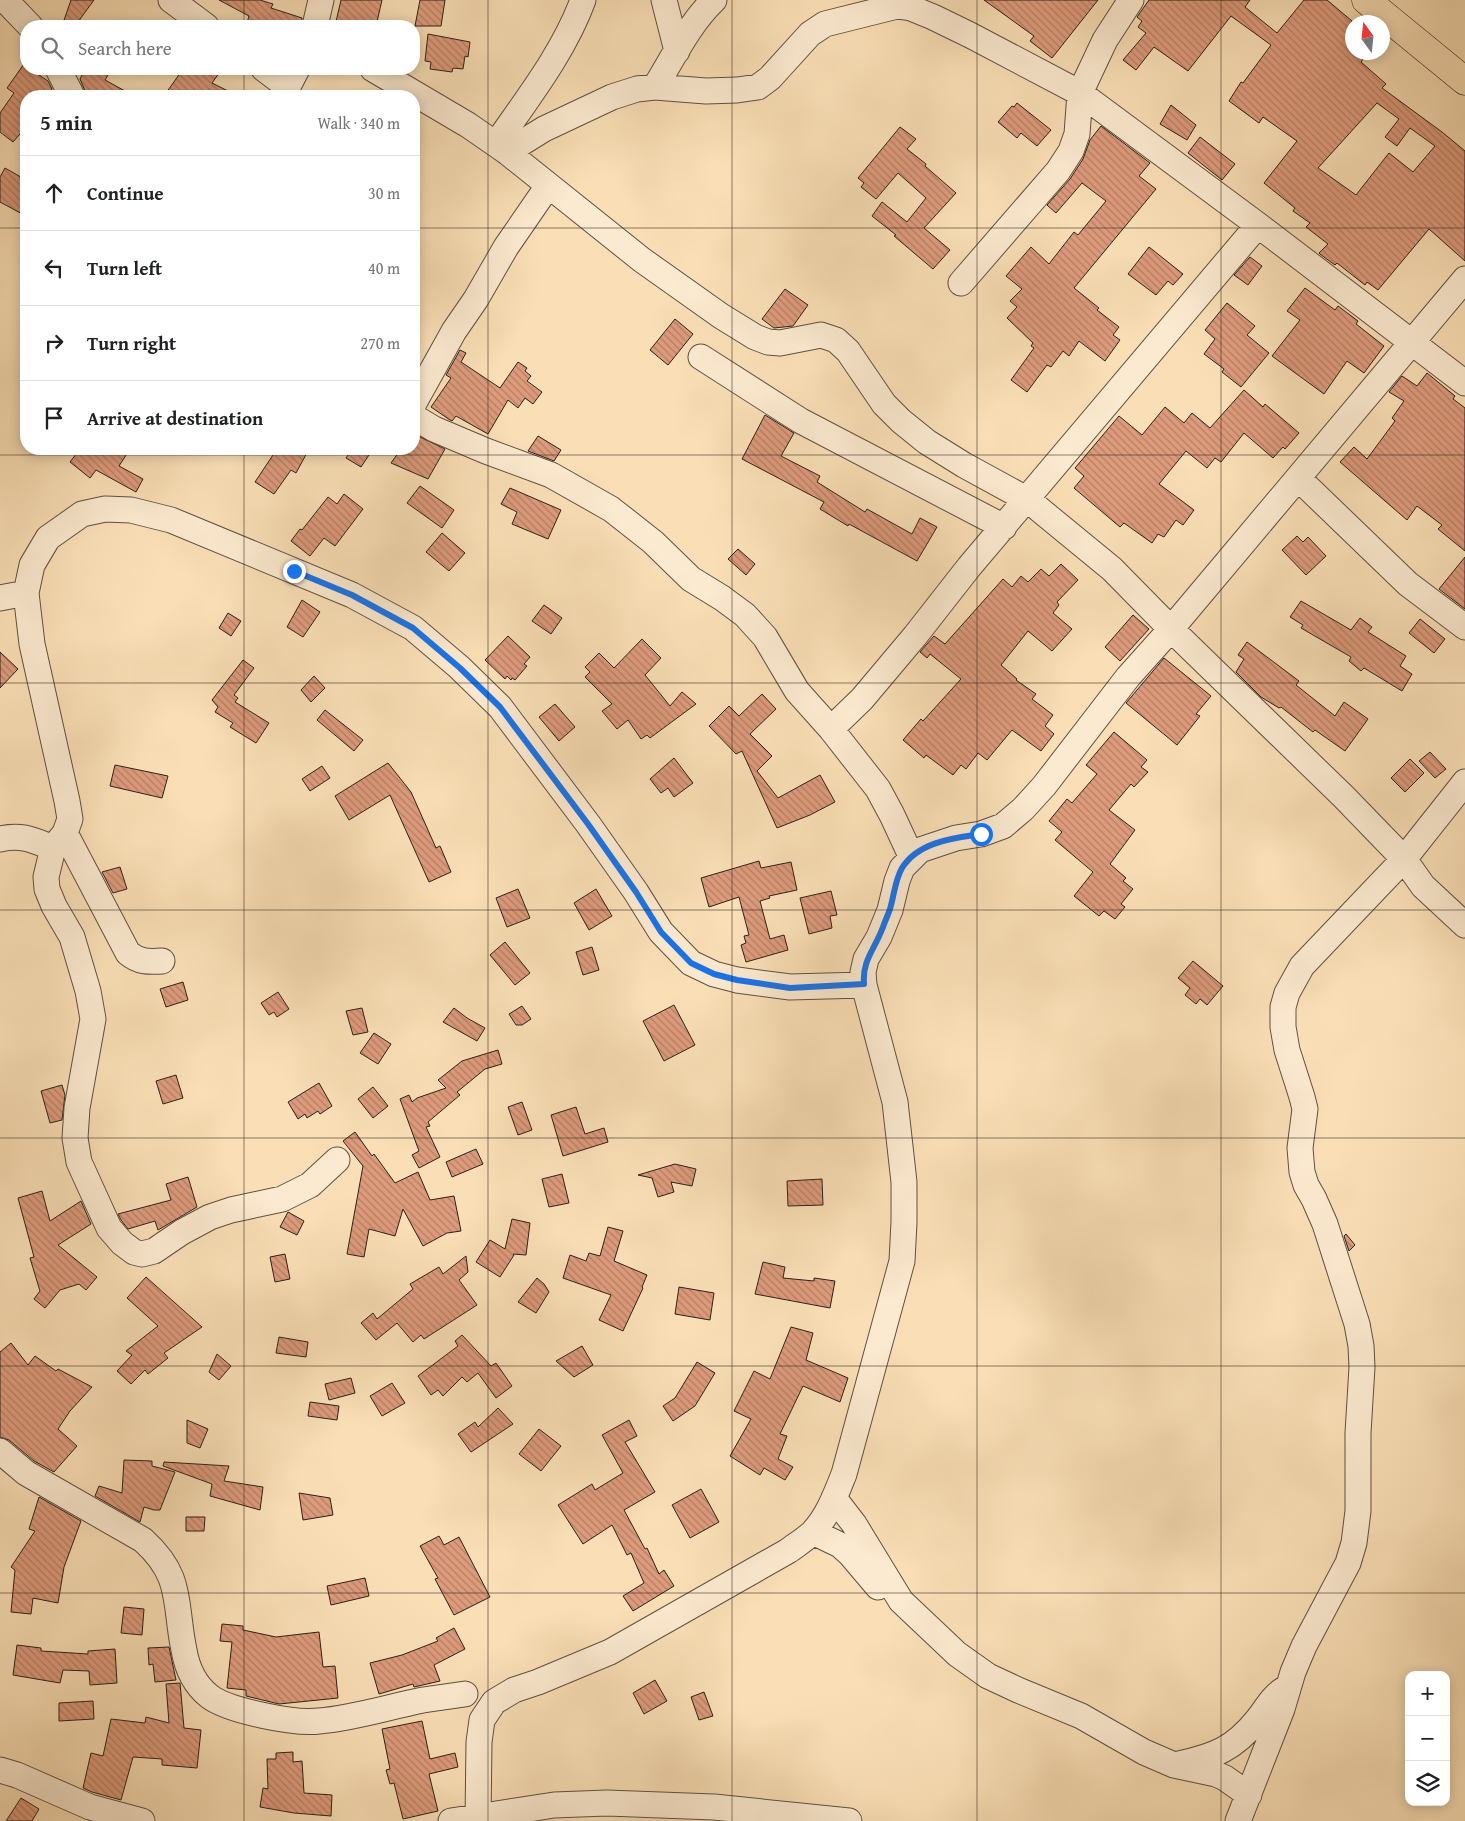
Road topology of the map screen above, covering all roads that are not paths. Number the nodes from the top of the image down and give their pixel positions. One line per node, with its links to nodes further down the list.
1 (5, 0): 11 (street)
2 (171, 0): 12 (street)
3 (321, 0): 13 (street)
4 (583, 0): 25 (street)
5 (664, 0): 14 (street)
6 (714, 0): 14 (street)
7 (1131, 0): 23 (street)
8 (1366, 0): 18 (main road)
9 (895, 3): 10 (street); 23 (street)
10 (833, 10): 20 (street)
11 (24, 20)
12 (198, 20)
13 (316, 20)
14 (677, 51): 20 (street)
15 (61, 75): 21 (street)
16 (274, 75): 19 (street)
17 (383, 75): 22 (street)
18 (1465, 81)
19 (289, 84)
20 (655, 87): 25 (street)
21 (69, 90)
22 (409, 90)
23 (1080, 92): 27 (street); 29 (street)
24 (420, 96): 25 (street)
25 (501, 148): 26 (street)
26 (548, 186): 33 (street); 36 (street)
27 (1258, 225): 30 (street); 36 (street)
28 (1465, 279): 30 (street)
29 (961, 284)
30 (1413, 342): 32 (street); 35 (street)
31 (701, 357): 37 (street)
32 (1465, 383)
33 (420, 392)
34 (420, 421): 42 (street)
35 (1298, 478): 40 (street); 41 (street)
36 (1028, 500): 37 (street); 41 (street)
37 (1004, 527): 42 (street)
38 (26, 593): 39 (street); 45 (street); 50 (street)
39 (0, 598)
40 (1465, 627)
41 (1171, 629): 46 (street); 47 (street)
42 (831, 729): 46 (street)
43 (1465, 782): 47 (street)
44 (0, 838): 45 (street)
45 (59, 841): 49 (street); 51 (street)
46 (912, 858): 50 (street)
47 (1404, 858): 48 (street); 56 (street)
48 (1465, 925)
49 (162, 961)
50 (864, 984): 53 (street)
51 (337, 1160)
52 (0, 1451): 57 (street)
53 (834, 1498): 54 (street); 55 (street)
54 (813, 1532): 55 (street); 62 (street)
55 (901, 1601): 58 (street)
56 (1289, 1686): 58 (street); 60 (street)
57 (465, 1694)
58 (1174, 1765): 60 (street)
59 (0, 1770): 61 (street)
60 (1249, 1795): 66 (street)
61 (90, 1814): 63 (street)
62 (478, 1818): 64 (street); 65 (street)
63 (142, 1821)
64 (451, 1821)
65 (849, 1821)
66 (1238, 1821)

